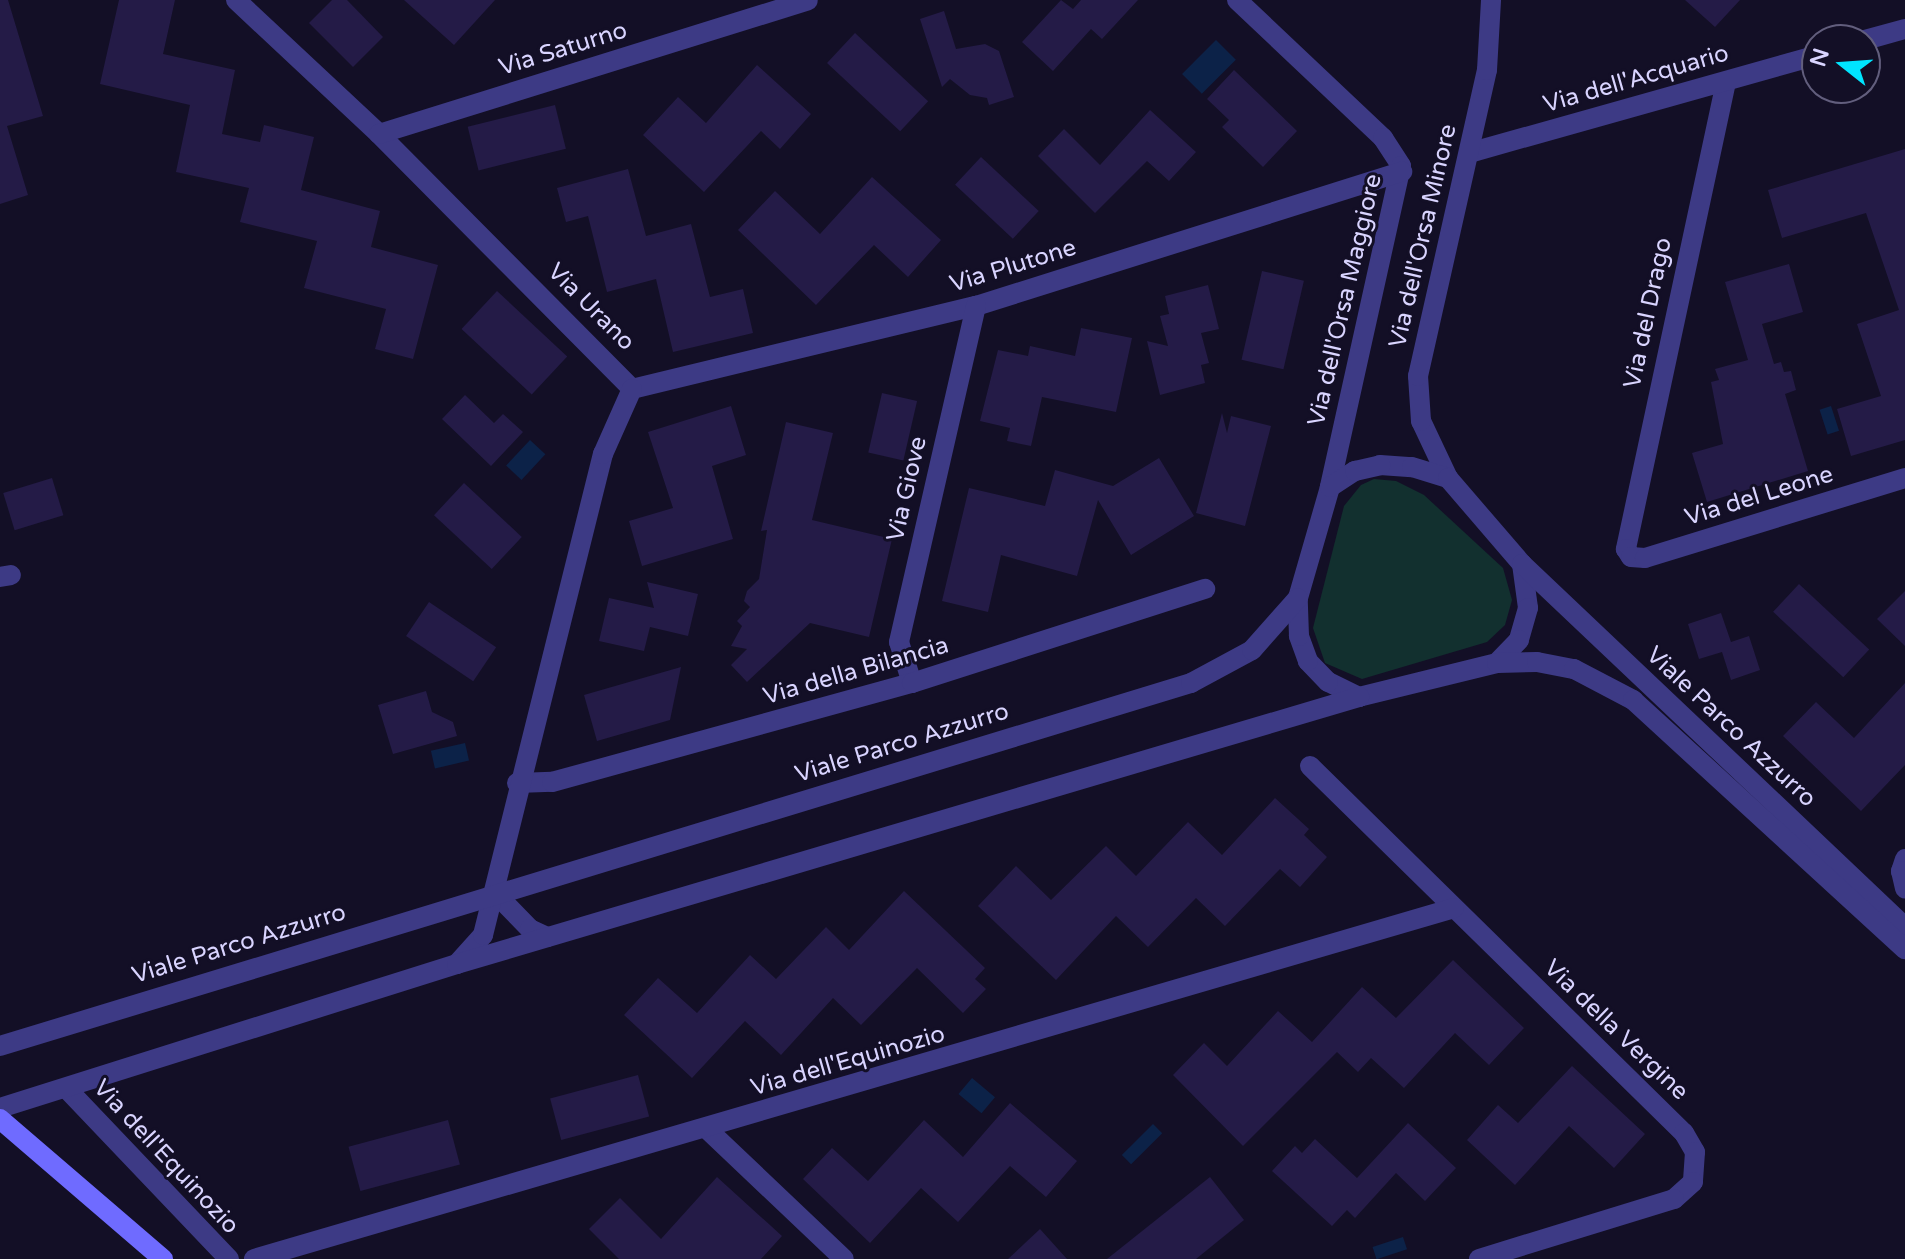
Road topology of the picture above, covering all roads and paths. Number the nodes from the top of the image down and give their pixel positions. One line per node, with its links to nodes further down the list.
1 (236, 0): 9 (street, Via Urano)
2 (808, 0): 9 (street, Via Saturno)
3 (1237, 0): 11 (street, Via dell'Orsa Maggiore)
4 (1491, 0): 10 (street, Via dell'Orsa Minore)
5 (1905, 29): 6 (street)
6 (1881, 36)
7 (1801, 60): 8 (street, Via dell'Acquario)
8 (1726, 82): 10 (street, Via dell'Acquario); 17 (street, Via del Drago)
9 (379, 134): 13 (street, Via Urano)
10 (1469, 153): 14 (street, Via dell'Orsa Minore)
11 (1402, 172): 12 (street, Via Plutone); 16 (street, Via dell'Orsa Maggiore)
12 (976, 306): 13 (street, Via Plutone); 22 (street, Via Giove)
13 (632, 389): 25 (street, Via Urano)
14 (1448, 478): 16 (street); 18 (street, Viale Parco Azzurro)
15 (1905, 478): 17 (street, Via del Leone)
16 (1330, 487): 20 (street, Viale Parco Azzurro)
17 (1629, 556)
18 (1522, 564): 21 (street); 30 (street, Viale Parco Azzurro)
19 (1205, 589): 22 (street, Via della Bilancia)
20 (1298, 598): 23 (street, Viale Parco Azzurro); 28 (street, Viale Parco Azzurro)
21 (1497, 663): 23 (street, Viale Parco Azzurro); 32 (street, Viale Parco Azzurro)
22 (912, 683): 25 (street, Via della Bilancia)
23 (1359, 697): 31 (street, Viale Parco Azzurro)
24 (1310, 766): 29 (street, Via della Vergine)
25 (517, 783): 28 (street, Via Urano)
26 (1905, 859): 27 (street)
27 (1905, 889)
28 (494, 892): 31 (street); 33 (street); 34 (street, Viale Parco Azzurro)
29 (1454, 908): 38 (street, Via dell'Equinozio); 43 (street, Via della Vergine)
30 (1905, 927)
31 (547, 937): 33 (street, Viale Parco Azzurro)
32 (1905, 949)
33 (457, 964): 35 (street, Viale Parco Azzurro)
34 (0, 1046)
35 (67, 1089): 36 (street, Viale Parco Azzurro); 40 (street, Via dell'Equinozio)
36 (0, 1108)
37 (0, 1119): 39 (main road)
38 (708, 1130): 41 (street, Via dell'Equinozio); 42 (street)
39 (163, 1259)
40 (229, 1259)
41 (254, 1259)
42 (844, 1259)
43 (1479, 1259)

